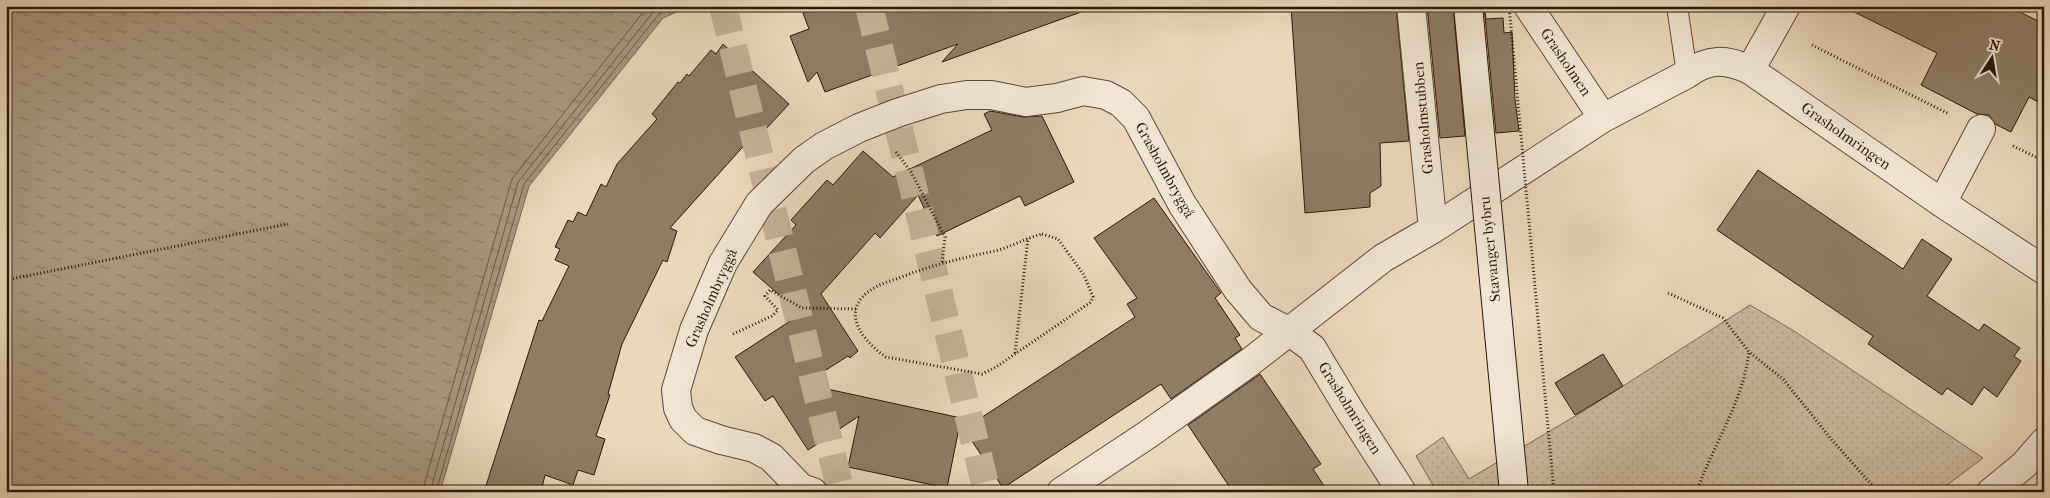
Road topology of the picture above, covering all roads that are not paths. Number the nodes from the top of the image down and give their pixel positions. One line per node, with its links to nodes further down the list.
1 (1411, 6): 11 (street, Grasholmstubben)
2 (1468, 6): 18 (street, Stavanger bybru, bridge)
3 (1528, 6): 8 (street, Grasholmen)
4 (1677, 6): 7 (lane)
5 (1786, 6): 6 (street)
6 (1750, 70): 7 (street, Grasholmringen); 10 (street, Grasholmringen)
7 (1687, 74): 8 (street, Grasholmringen)
8 (1603, 118): 11 (street)
9 (1981, 129): 10 (street)
10 (1942, 203): 12 (street, Grasholmringen)
11 (1433, 229): 13 (street)
12 (2044, 270)
13 (1290, 332): 15 (street, Grasholmbryggå); 16 (street); 17 (street, Grasholmringen)
14 (2044, 442): 19 (street)
15 (813, 492)
16 (1060, 492)
17 (1402, 492)
18 (1514, 492)
19 (1992, 492)

